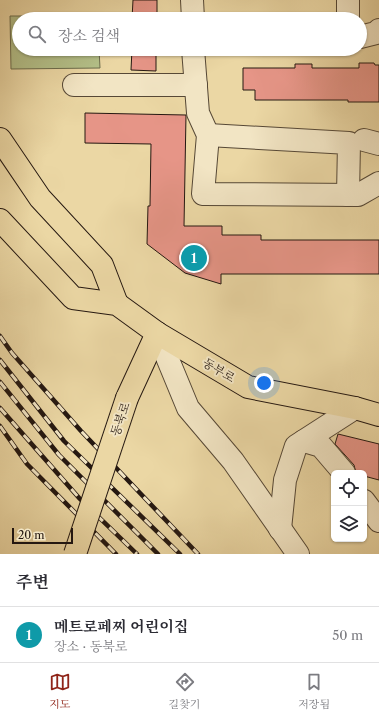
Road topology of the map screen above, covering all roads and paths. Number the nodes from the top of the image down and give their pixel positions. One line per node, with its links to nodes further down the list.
1 (192, 0): 3 (street)
2 (348, 0): 4 (street)
3 (193, 12)
4 (348, 12)
5 (379, 30): 6 (street)
6 (367, 35)
7 (194, 56): 8 (street)
8 (196, 85): 9 (street); 10 (street)
9 (74, 86)
10 (208, 135): 13 (street); 13 (street)
11 (0, 139): 15 (main road)
12 (379, 183): 13 (street)
13 (348, 195)
14 (0, 220): 15 (main road)
15 (117, 304): 16 (main road)
16 (157, 333): 17 (main road, 동부로); 23 (street); 24 (main road, 동북로, bridge)
17 (355, 408): 18 (main road, 동부로); 19 (street)
18 (379, 414)
19 (304, 441): 20 (street); 23 (street)
20 (341, 470)
21 (367, 505): 22 (street)
22 (379, 521)
23 (280, 530): 25 (street)
24 (75, 554)
25 (298, 554)

